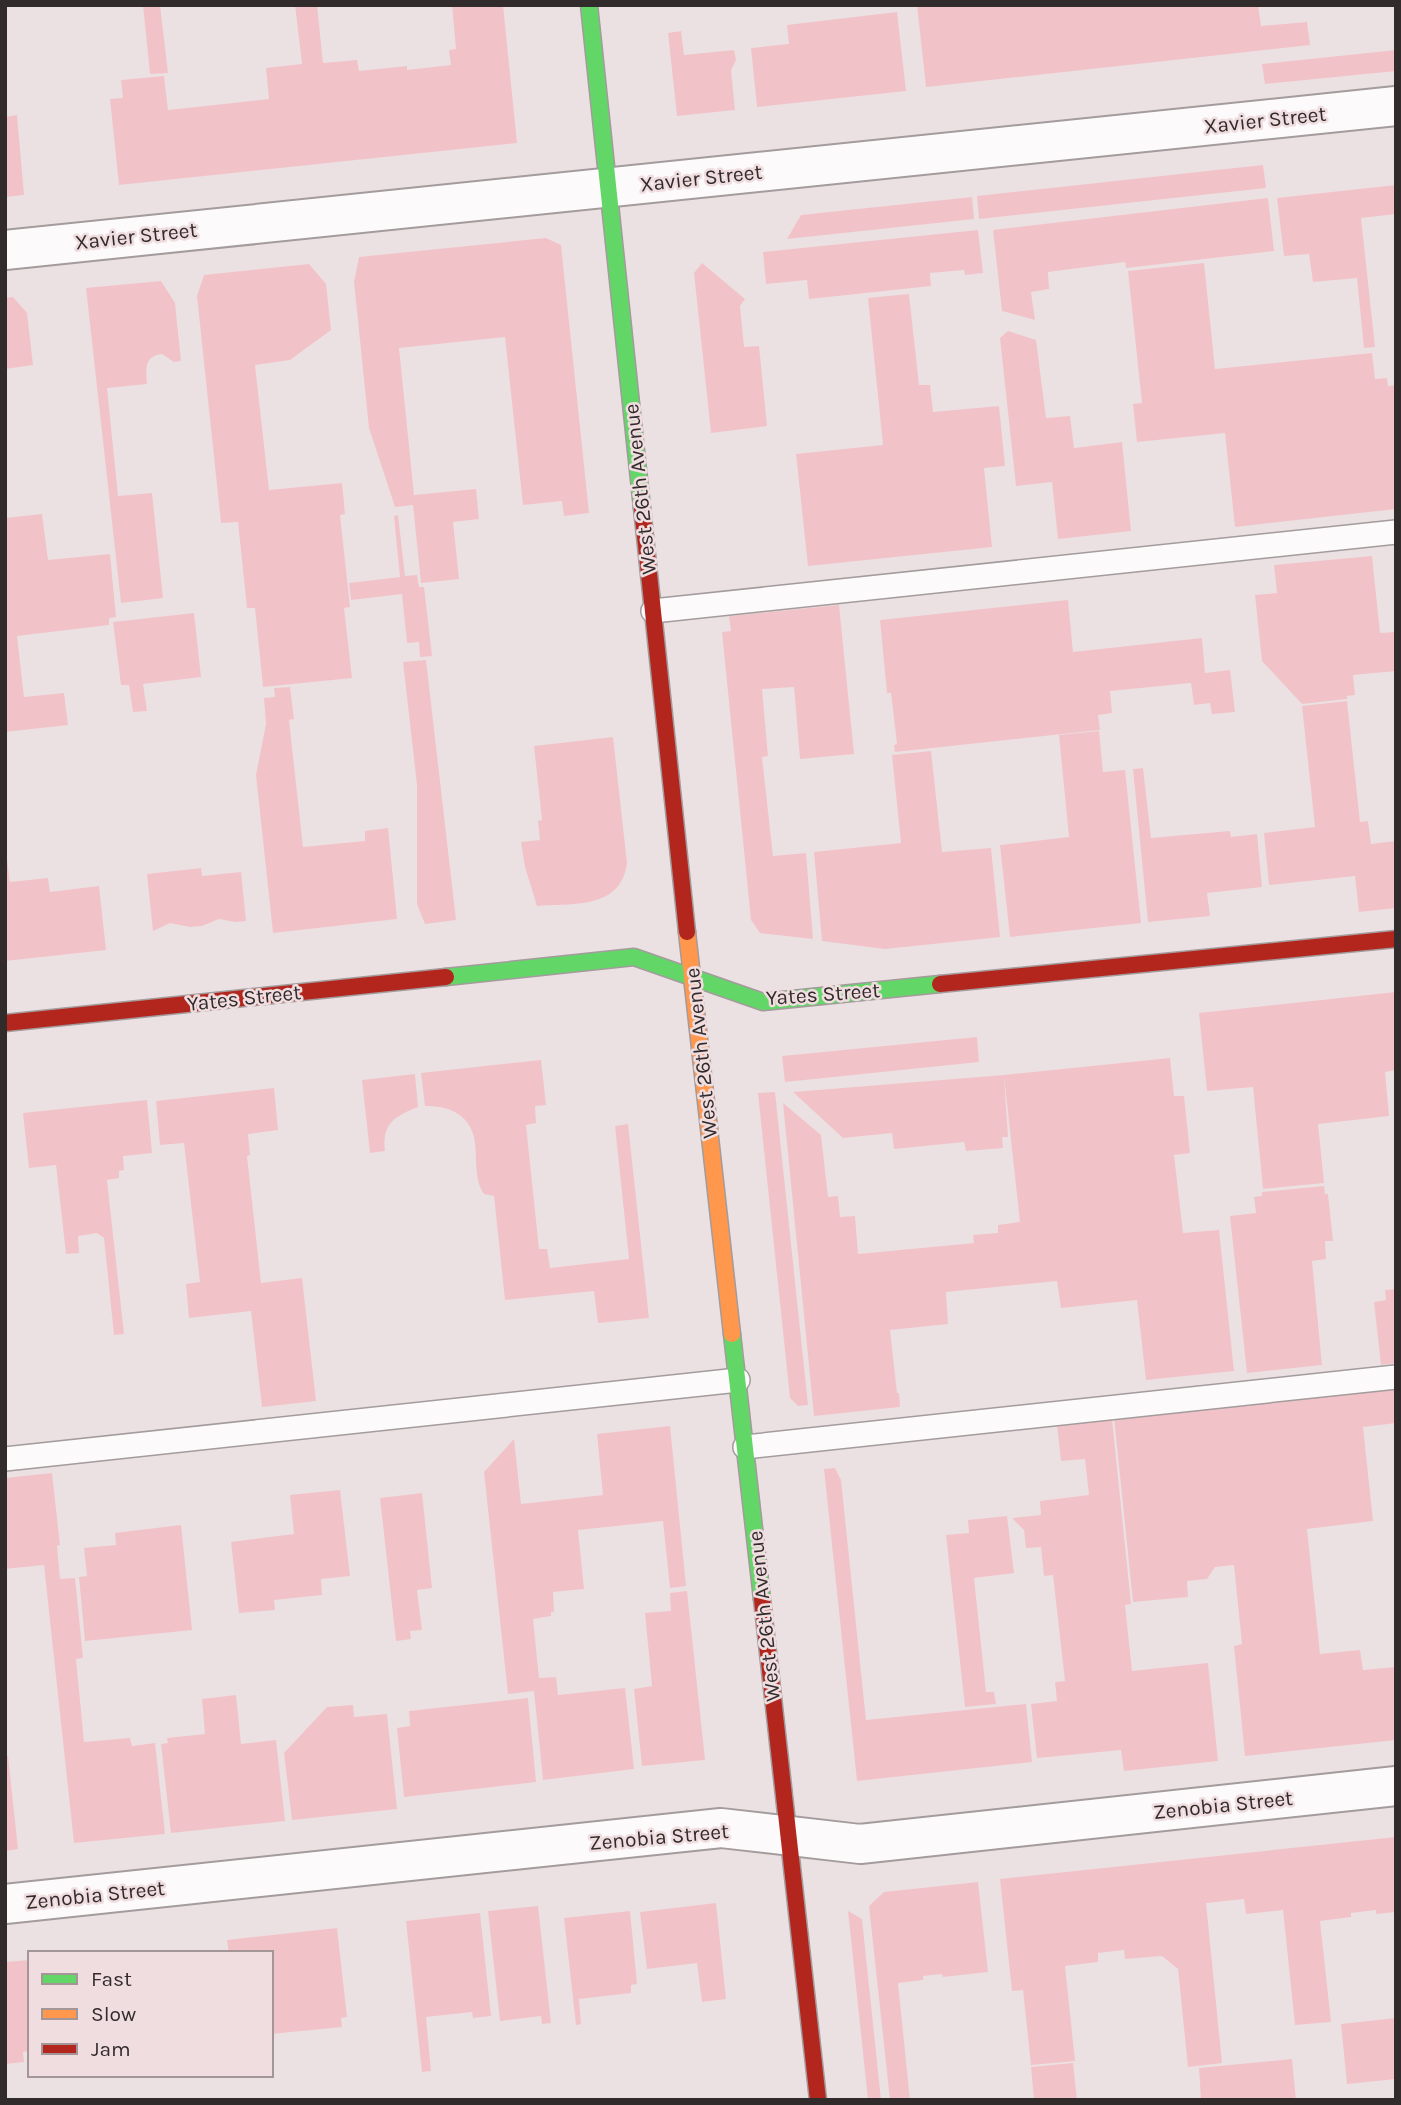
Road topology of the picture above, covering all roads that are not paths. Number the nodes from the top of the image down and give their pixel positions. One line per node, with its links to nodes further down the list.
1 (589, 5): 3 (street, West 26th Avenue)
2 (1396, 106): 3 (street, Xavier Street)
3 (608, 188): 4 (street, Xavier Street); 6 (street, West 26th Avenue)
4 (5, 250)
5 (1396, 532): 6 (lane)
6 (653, 611): 8 (street, West 26th Avenue)
7 (1396, 939): 8 (street, Yates Street)
8 (692, 978): 9 (street, Yates Street); 11 (street, West 26th Avenue)
9 (5, 1023)
10 (1396, 1377): 12 (lane)
11 (738, 1380): 12 (street, West 26th Avenue); 13 (lane)
12 (745, 1447): 15 (street, West 26th Avenue)
13 (5, 1459)
14 (1396, 1786): 15 (street, Zenobia Street)
15 (788, 1836): 16 (street, Zenobia Street); 17 (street, West 26th Avenue)
16 (5, 1904)
17 (818, 2100)

